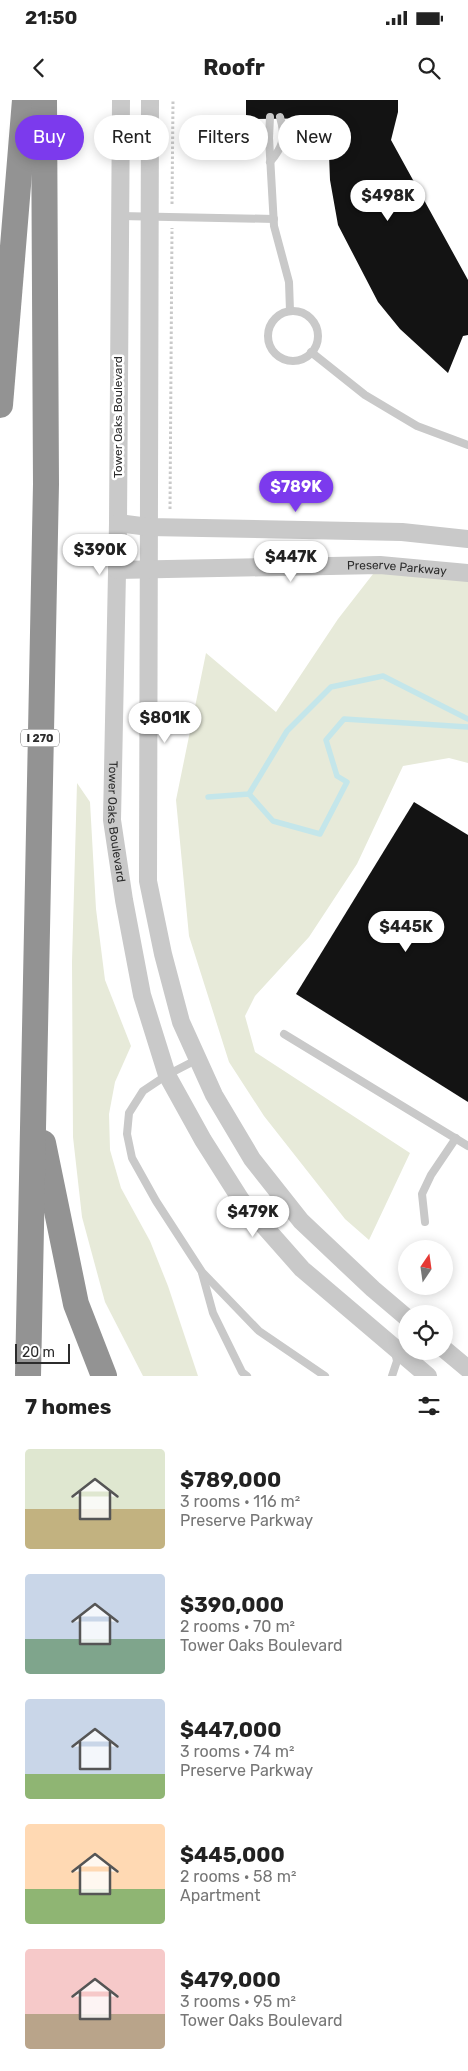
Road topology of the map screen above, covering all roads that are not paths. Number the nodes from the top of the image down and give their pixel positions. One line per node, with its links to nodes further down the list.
1 (25, 100): 13 (highway)
2 (44, 100): 21 (highway, I 270)
3 (121, 100): 8 (street, Tower Oaks Boulevard)
4 (150, 100): 9 (street)
5 (270, 117): 7 (lane)
6 (278, 153): 7 (lane)
7 (270, 162): 10 (lane)
8 (120, 216): 9 (lane); 15 (street, Tower Oaks Boulevard)
9 (150, 216): 10 (lane); 16 (street)
10 (274, 219): 11 (lane)
11 (290, 311): 12 (lane); 12 (lane)
12 (311, 352): 14 (lane)
13 (0, 405)
14 (468, 445)
15 (118, 523): 16 (street); 18 (street, Tower Oaks Boulevard)
16 (148, 527): 17 (street); 19 (street)
17 (468, 539)
18 (117, 570): 19 (street, Preserve Parkway); 24 (street, Tower Oaks Boulevard)
19 (148, 570): 20 (street, Preserve Parkway); 23 (street)
20 (468, 573)
21 (34, 1008): 33 (highway, I 270); 34 (highway)
22 (284, 1034): 25 (lane)
23 (198, 1060): 24 (lane); 29 (street)
24 (167, 1075): 28 (lane); 30 (street, Tower Oaks Boulevard)
25 (456, 1138): 26 (lane); 27 (lane)
26 (468, 1146)
27 (425, 1222)
28 (202, 1272): 35 (lane); 36 (lane)
29 (398, 1310)
30 (394, 1348): 37 (lane); 38 (street, Tower Oaks Boulevard)
31 (453, 1356): 32 (street)
32 (468, 1369)
33 (28, 1376)
34 (104, 1376)
35 (247, 1376)
36 (325, 1376)
37 (392, 1376)
38 (428, 1376)

